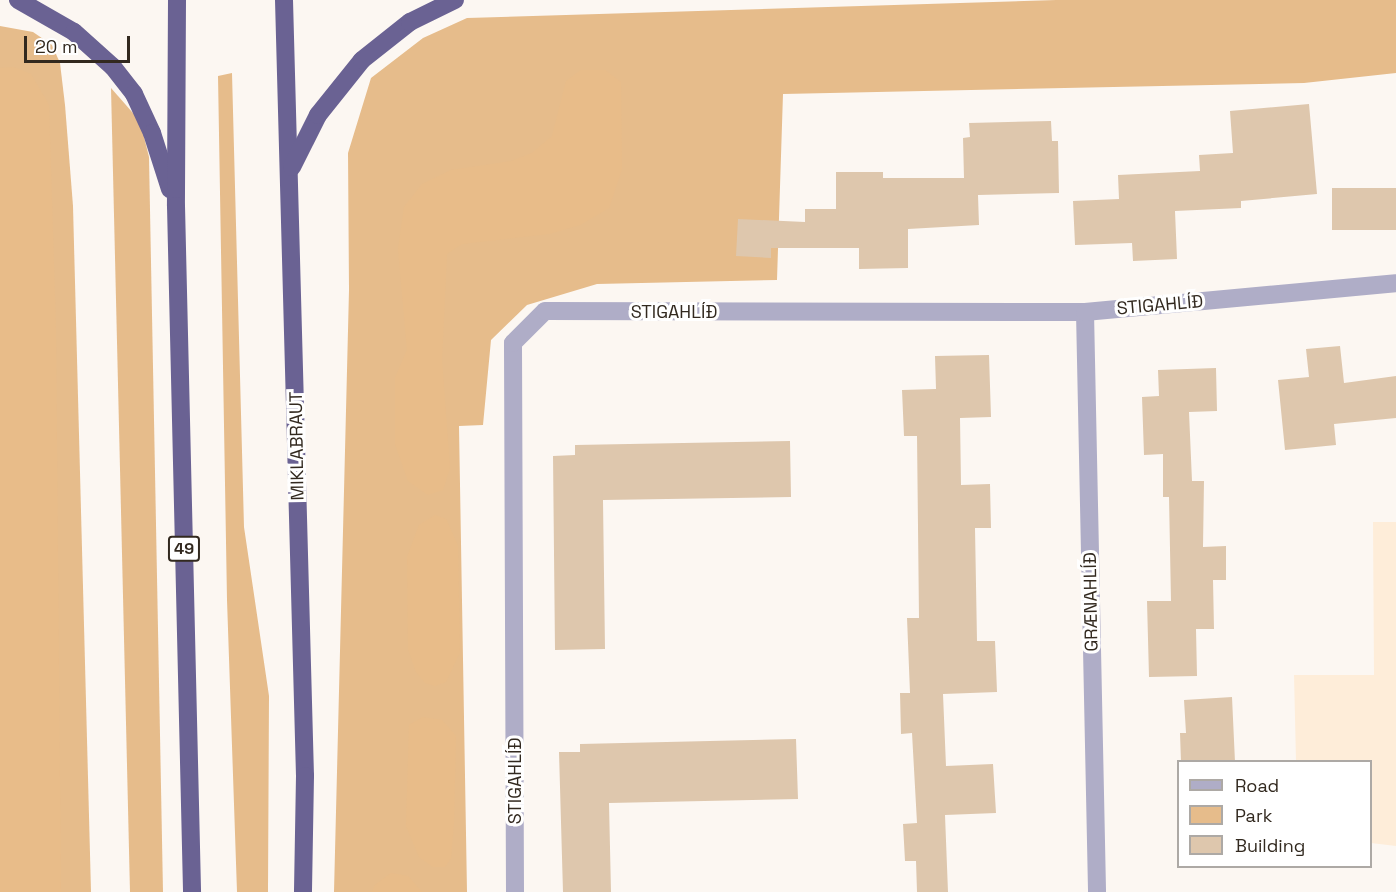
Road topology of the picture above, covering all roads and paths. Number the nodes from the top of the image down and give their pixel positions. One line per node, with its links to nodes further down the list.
1 (18, 0): 6 (highway)
2 (177, 0): 6 (highway, 49)
3 (284, 0): 5 (highway, MIKLABRAUT)
4 (455, 0): 5 (highway)
5 (291, 168): 10 (highway, MIKLABRAUT)
6 (176, 206): 9 (highway, 49)
7 (1396, 283): 8 (street, STIGAHLÍÐ)
8 (1085, 312): 11 (street, STIGAHLÍÐ); 12 (street, GRÆNAHLÍÐ)
9 (192, 892)
10 (303, 892)
11 (515, 892)
12 (1097, 892)

